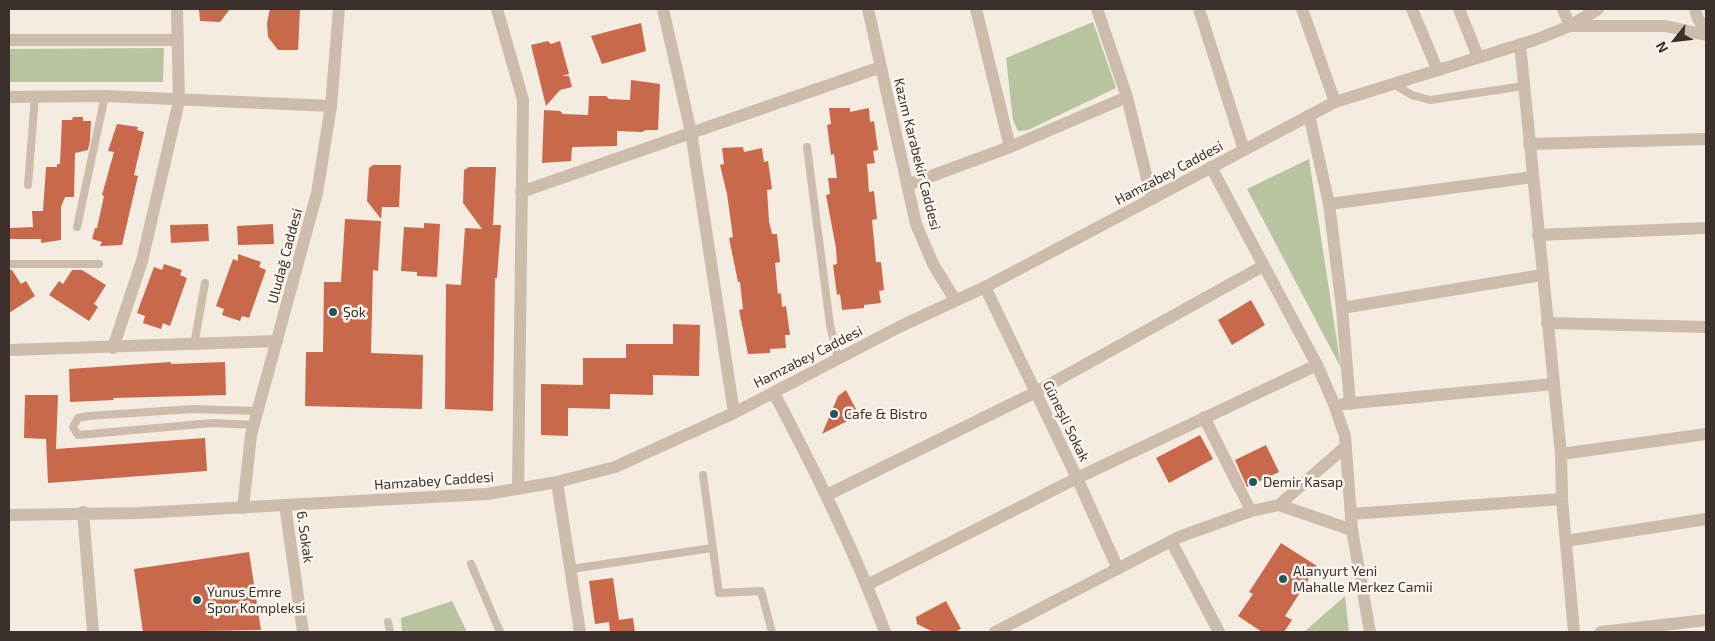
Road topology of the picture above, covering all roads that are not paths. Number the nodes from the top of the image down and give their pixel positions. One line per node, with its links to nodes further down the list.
1 (177, 9): 19 (street)
2 (339, 9): 32 (street, Uludağ Caddesi)
3 (497, 9): 44 (street)
4 (663, 9): 34 (street)
5 (868, 9): 22 (street, Kazım Karabekir Caddesi)
6 (976, 9): 38 (street)
7 (1097, 9): 29 (street)
8 (1199, 9): 39 (street)
9 (1302, 9): 31 (street)
10 (1412, 9): 23 (street)
11 (1459, 9): 21 (street)
12 (1563, 9): 15 (street)
13 (1598, 9): 15 (street)
14 (1695, 9): 16 (street)
15 (1570, 26): 17 (street); 20 (street, Hamzabey Caddesi)
16 (1706, 30)
17 (1706, 35)
18 (9, 40): 19 (street)
19 (178, 40): 30 (street)
20 (1520, 44): 21 (street, Hamzabey Caddesi); 25 (street)
21 (1478, 57): 23 (street, Hamzabey Caddesi)
22 (881, 67): 34 (street); 43 (street, Kazım Karabekir Caddesi)
23 (1437, 69): 24 (street, Hamzabey Caddesi)
24 (1393, 84): 25 (lane); 31 (street, Hamzabey Caddesi)
25 (1524, 86): 36 (street)
26 (35, 96): 27 (street); 28 (street); 42 (lane)
27 (105, 96): 30 (street); 47 (lane)
28 (9, 97)
29 (1127, 97): 38 (street); 45 (street)
30 (179, 101): 32 (street); 62 (street)
31 (1335, 102): 33 (street, Hamzabey Caddesi)
32 (331, 106): 60 (street, Uludağ Caddesi)
33 (1309, 115): 39 (street, Hamzabey Caddesi); 46 (street)
34 (691, 132): 44 (street); 72 (street)
35 (1706, 139): 36 (street)
36 (1530, 144): 41 (street)
37 (807, 147): 64 (lane)
38 (1010, 147): 43 (street)
39 (1244, 150): 40 (street, Hamzabey Caddesi)
40 (1211, 168): 45 (street, Hamzabey Caddesi); 52 (street)
41 (1533, 177): 46 (street); 49 (street)
42 (28, 185)
43 (907, 185): 56 (street, Kazım Karabekir Caddesi)
44 (521, 192): 82 (street)
45 (1152, 199): 55 (street, Hamzabey Caddesi)
46 (1329, 204): 57 (street)
47 (77, 227)
48 (1706, 228): 49 (street)
49 (1538, 235): 53 (street)
50 (9, 264): 51 (lane)
51 (100, 264)
52 (1263, 266): 65 (street); 67 (street)
53 (1542, 275): 57 (street); 58 (street)
54 (205, 283): 61 (lane)
55 (985, 287): 56 (street, Hamzabey Caddesi); 67 (street, Güneşli Sokak)
56 (955, 300): 64 (street, Hamzabey Caddesi)
57 (1342, 308): 70 (street)
58 (1547, 323): 59 (street); 66 (street)
59 (1706, 326)
60 (277, 342): 61 (street); 71 (street, Uludağ Caddesi)
61 (194, 346): 62 (street)
62 (113, 348): 63 (street)
63 (9, 350)
64 (838, 359): 68 (street, Hamzabey Caddesi)
65 (1317, 365): 69 (street); 73 (street)
66 (1554, 384): 70 (street); 77 (street)
67 (1036, 392): 79 (street, Güneşli Sokak); 83 (street)
68 (774, 393): 72 (street, Hamzabey Caddesi); 83 (street)
69 (1334, 404): 70 (street); 76 (street)
70 (1350, 404)
71 (258, 410): 74 (street, Uludağ Caddesi); 74 (lane)
72 (734, 412): 80 (street, Hamzabey Caddesi)
73 (1204, 417): 79 (street); 81 (street)
74 (254, 425): 87 (street, Uludağ Caddesi)
75 (1706, 434): 77 (street)
76 (1345, 447): 86 (street); 90 (street)
77 (1561, 454): 84 (street)
78 (703, 475): 96 (lane)
79 (1077, 478): 98 (street, Güneşli Sokak); 100 (street)
80 (557, 482): 82 (street, Hamzabey Caddesi); 99 (street)
81 (1239, 487): 88 (street)
82 (518, 489): 85 (street, Hamzabey Caddesi)
83 (827, 495): 100 (street)
84 (1562, 499): 90 (street); 95 (street)
85 (285, 505): 87 (street, Hamzabey Caddesi); 104 (street, 6. Sokak)
86 (1279, 505): 88 (street); 93 (street)
87 (243, 508): 89 (street, Hamzabey Caddesi)
88 (1251, 511): 94 (street)
89 (83, 512): 91 (street, Hamzabey Caddesi); 103 (street)
90 (1351, 514): 93 (street)
91 (9, 515)
92 (1706, 519): 95 (street)
93 (1352, 530): 112 (street)
94 (1171, 541): 98 (street); 111 (street)
95 (1566, 542): 113 (street)
96 (712, 548): 99 (lane); 108 (lane)
97 (471, 564): 106 (lane)
98 (1118, 569): 110 (street)
99 (571, 570): 107 (street)
100 (868, 585): 109 (street)
101 (1706, 620): 114 (street)
102 (388, 622): 105 (lane)
103 (93, 632)
104 (303, 632)
105 (390, 632)
106 (500, 632)
107 (580, 632)
108 (772, 632)
109 (885, 632)
110 (995, 632)
111 (1220, 632)
112 (1370, 632)
113 (1574, 632)
114 (1601, 632)

